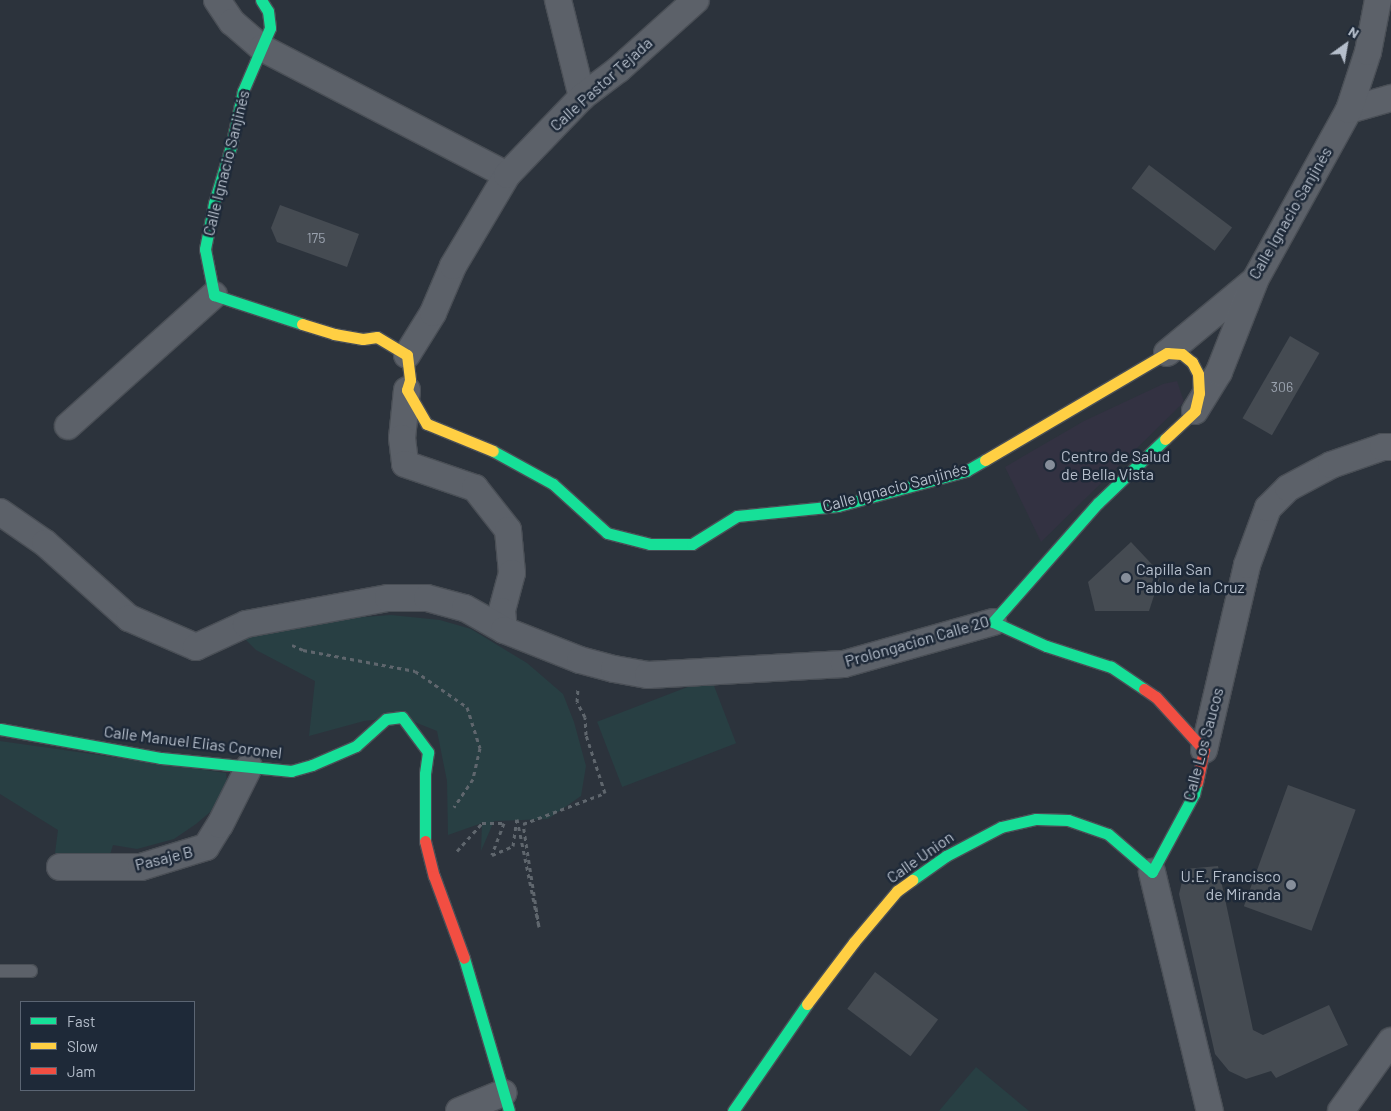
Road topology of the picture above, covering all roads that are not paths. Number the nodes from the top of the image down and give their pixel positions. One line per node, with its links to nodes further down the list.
1 (216, 0): 6 (street)
2 (261, 0): 6 (street, Calle Ignacio Sanjinés)
3 (558, 0): 7 (street)
4 (696, 0): 7 (street, Calle Pastor Tejada)
5 (1378, 0): 9 (street, Calle Ignacio Sanjinés)
6 (262, 48): 10 (street); 12 (street, Calle Ignacio Sanjinés)
7 (582, 97): 10 (street, Calle Pastor Tejada)
8 (1391, 98): 9 (street)
9 (1349, 110): 11 (street, Calle Ignacio Sanjinés)
10 (507, 174): 14 (street, Calle Pastor Tejada)
11 (1255, 280): 13 (street, Calle Ignacio Sanjinés); 16 (street, Prolongacion Calle 20)
12 (214, 295): 14 (street); 17 (street)
13 (1167, 353): 15 (street, Calle Ignacio Sanjinés); 16 (street)
14 (407, 355): 15 (street)
15 (407, 390): 21 (street)
16 (1195, 411): 20 (street, Prolongacion Calle 20)
17 (68, 426)
18 (1391, 447): 23 (street, Calle Los Saucos)
19 (0, 512): 21 (street, Prolongacion Calle 20)
20 (993, 622): 21 (street, Prolongacion Calle 20); 23 (street)
21 (504, 630)
22 (0, 729): 24 (street, Calle Manuel Elias Coronel)
23 (1204, 750): 26 (street, Calle Los Saucos)
24 (249, 767): 25 (street, Pasaje B); 30 (street, Calle Manuel Elias Coronel)
25 (60, 867)
26 (1152, 872): 32 (street, Calle Union); 33 (street)
27 (0, 971): 28 (lane)
28 (31, 971)
29 (1391, 1040): 34 (street)
30 (506, 1102): 31 (street)
31 (459, 1111)
32 (734, 1111)
33 (1210, 1111)
34 (1342, 1111)

